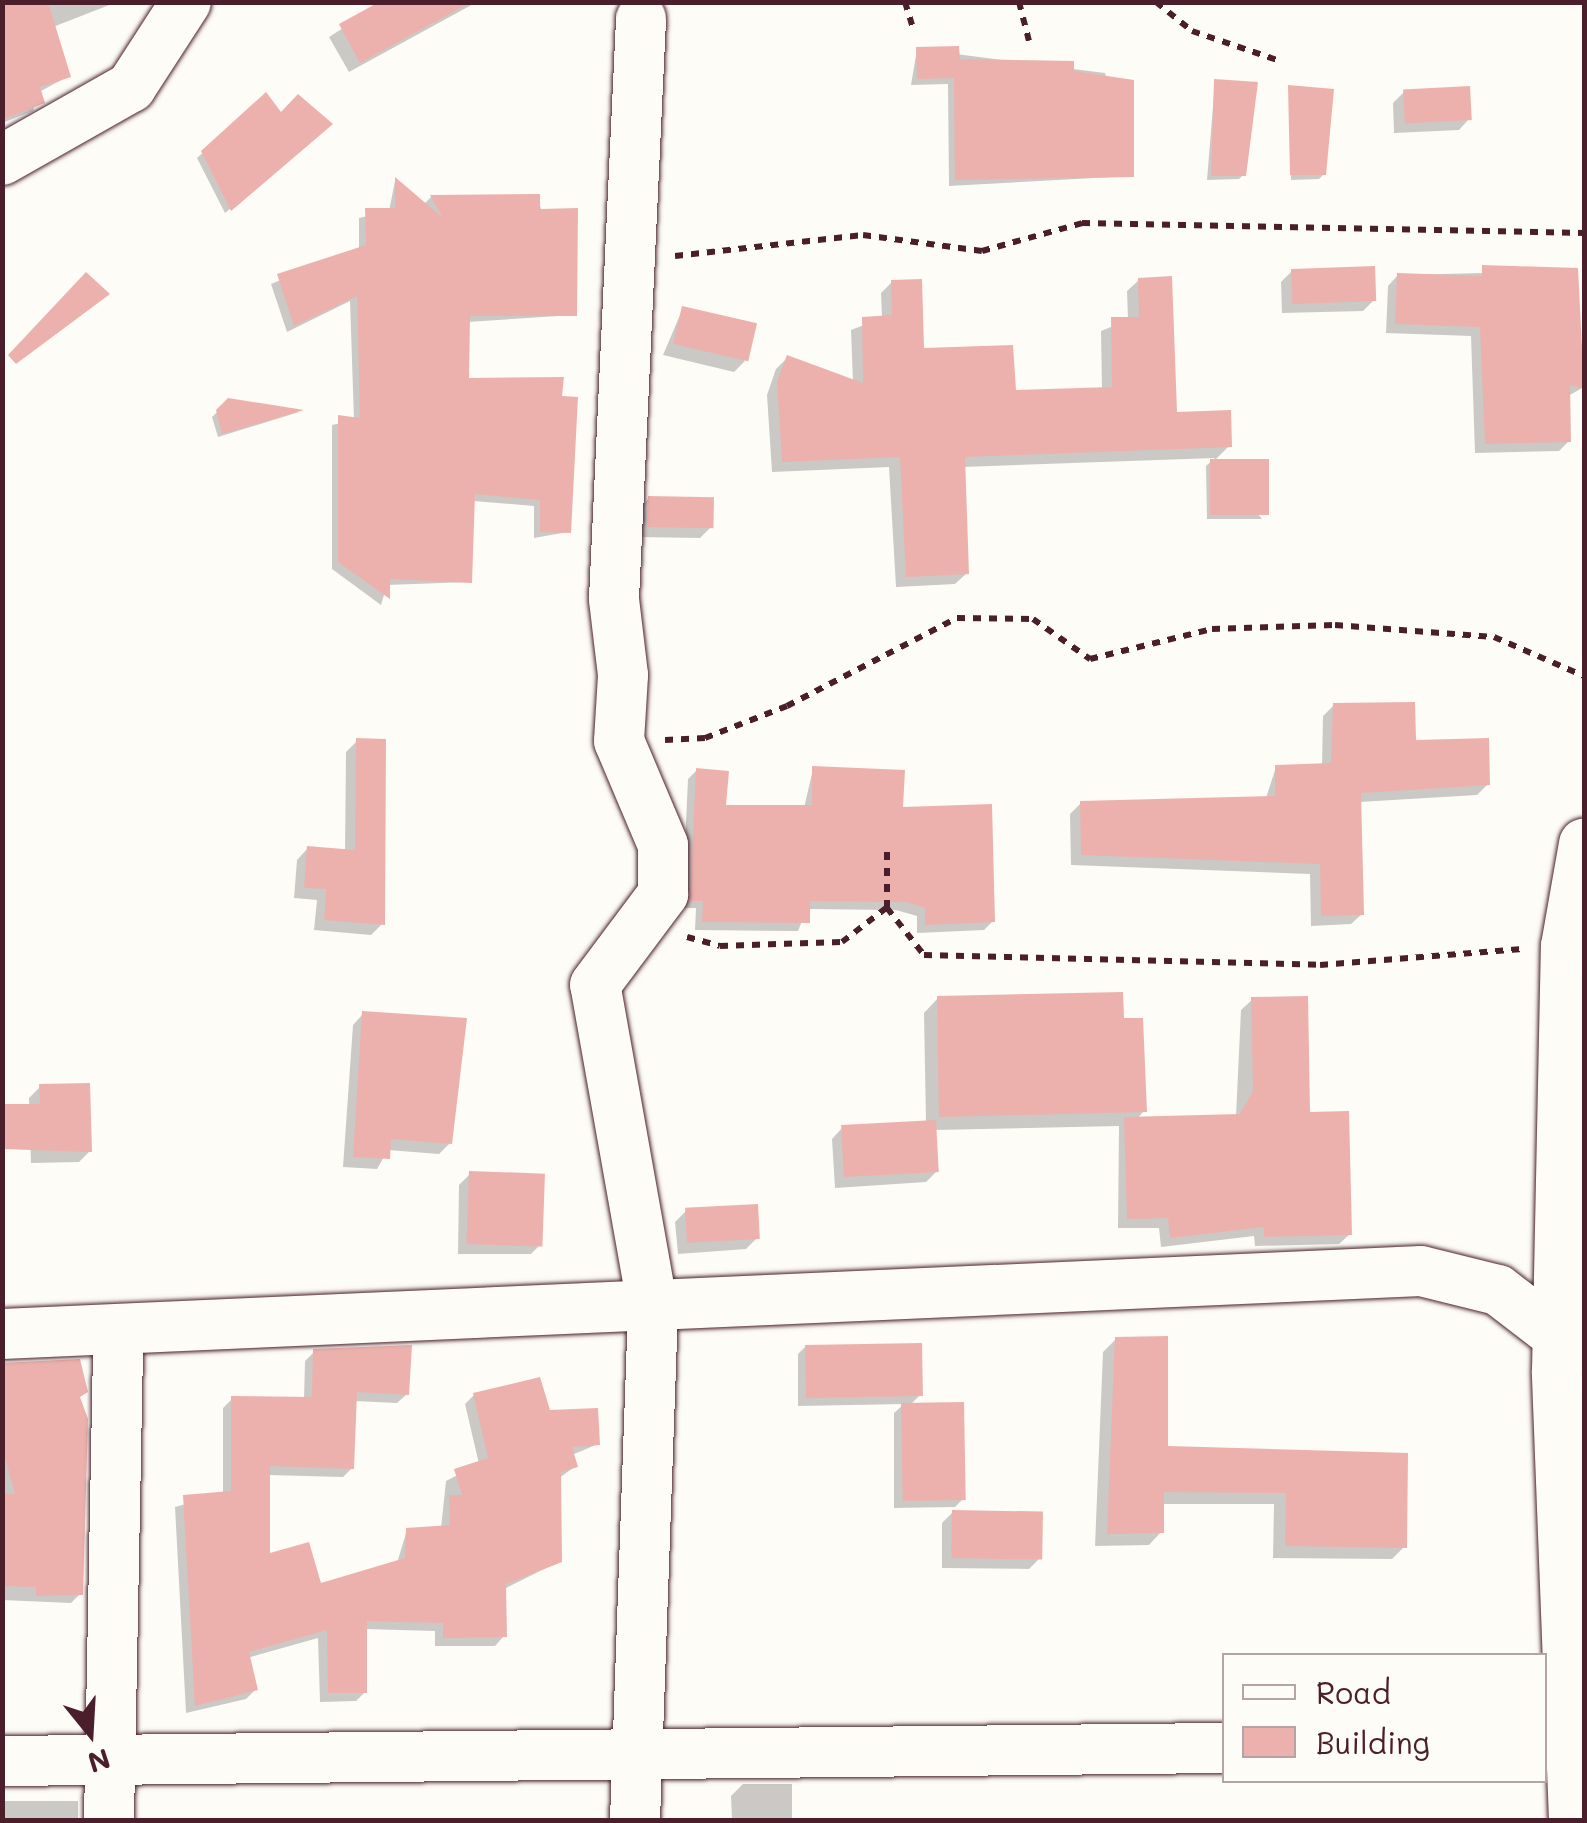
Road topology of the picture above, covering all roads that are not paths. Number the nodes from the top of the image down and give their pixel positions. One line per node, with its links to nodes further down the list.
1 (186, 2): 3 (street)
2 (641, 19): 5 (street)
3 (2, 160)
4 (1584, 844): 8 (street)
5 (653, 1309): 6 (street); 8 (street); 10 (street)
6 (118, 1332): 7 (street); 12 (street)
7 (2, 1334)
8 (1558, 1336): 11 (street)
9 (1222, 1748): 10 (street)
10 (633, 1749): 12 (street); 15 (street)
11 (1568, 1749): 16 (street)
12 (108, 1758): 13 (street); 14 (street)
13 (2, 1761)
14 (109, 1820)
15 (635, 1820)
16 (1574, 1820)

